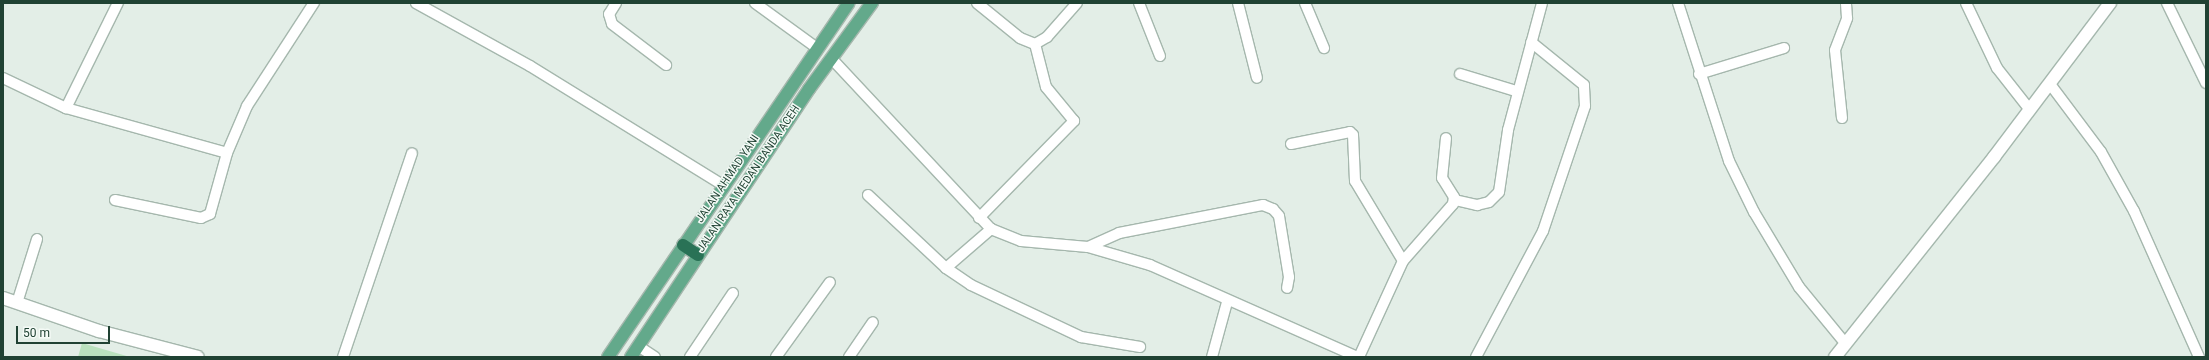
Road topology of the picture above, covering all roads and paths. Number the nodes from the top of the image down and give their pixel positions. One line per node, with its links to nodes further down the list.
1 (118, 3): 34 (street)
2 (314, 3): 39 (street)
3 (416, 3): 41 (street)
4 (616, 3): 26 (street)
5 (755, 3): 21 (street)
6 (849, 3): 21 (main road, JALAN AHMAD YANI)
7 (872, 3): 25 (main road, JALAN RAYA MEDAN BANDA ACEH)
8 (977, 3): 20 (street)
9 (1077, 3): 20 (street)
10 (1139, 3): 24 (street)
11 (1238, 3): 30 (street)
12 (1305, 3): 22 (street)
13 (1542, 3): 19 (street)
14 (1678, 3): 28 (street)
15 (1846, 3): 36 (street)
16 (1966, 3): 35 (street)
17 (2110, 3): 32 (main road)
18 (2167, 3): 31 (street)
19 (1531, 42): 33 (street); 73 (street)
20 (1035, 44): 45 (street)
21 (818, 48): 41 (main road, JALAN AHMAD YANI)
22 (1324, 48)
23 (1784, 48): 28 (street)
24 (1160, 56)
25 (831, 58): 45 (street); 50 (main road, JALAN RAYA MEDAN BANDA ACEH)
26 (666, 65)
27 (1460, 74): 33 (street)
28 (1699, 74): 60 (street)
29 (3, 78): 34 (street)
30 (1257, 78)
31 (2206, 83)
32 (2050, 84): 35 (main road); 75 (street)
33 (1516, 91): 44 (street)
34 (66, 108): 39 (street)
35 (2030, 110): 60 (main road)
36 (1842, 118)
37 (1446, 138): 44 (street)
38 (1292, 144): 51 (street)
39 (227, 153): 43 (street)
40 (412, 153): 64 (street)
41 (723, 185): 48 (main road, JALAN AHMAD YANI)
42 (868, 195): 52 (street)
43 (115, 200)
44 (1454, 200): 51 (street)
45 (979, 218): 46 (street)
46 (991, 229): 49 (street); 52 (street)
47 (37, 239): 58 (street)
48 (683, 245): 50 (highway); 65 (main road, JALAN AHMAD YANI)
49 (1088, 247): 54 (street); 57 (street)
50 (698, 255): 61 (main road, JALAN RAYA MEDAN BANDA ACEH)
51 (1403, 261): 72 (street)
52 (946, 268): 62 (street)
53 (830, 282): 69 (street)
54 (1287, 288)
55 (733, 293): 68 (street)
56 (3, 299): 58 (main road)
57 (1227, 302): 71 (street); 72 (street)
58 (17, 303): 63 (main road)
59 (873, 322): 70 (street)
60 (1845, 344): 74 (main road)
61 (638, 346): 66 (main road, JALAN RAYA MEDAN BANDA ACEH); 67 (street)
62 (1140, 347)
63 (192, 356)
64 (344, 357)
65 (608, 357)
66 (631, 357)
67 (655, 357)
68 (690, 357)
69 (776, 357)
70 (849, 357)
71 (1212, 357)
72 (1359, 357)
73 (1476, 357)
74 (1835, 357)
75 (2199, 357)

